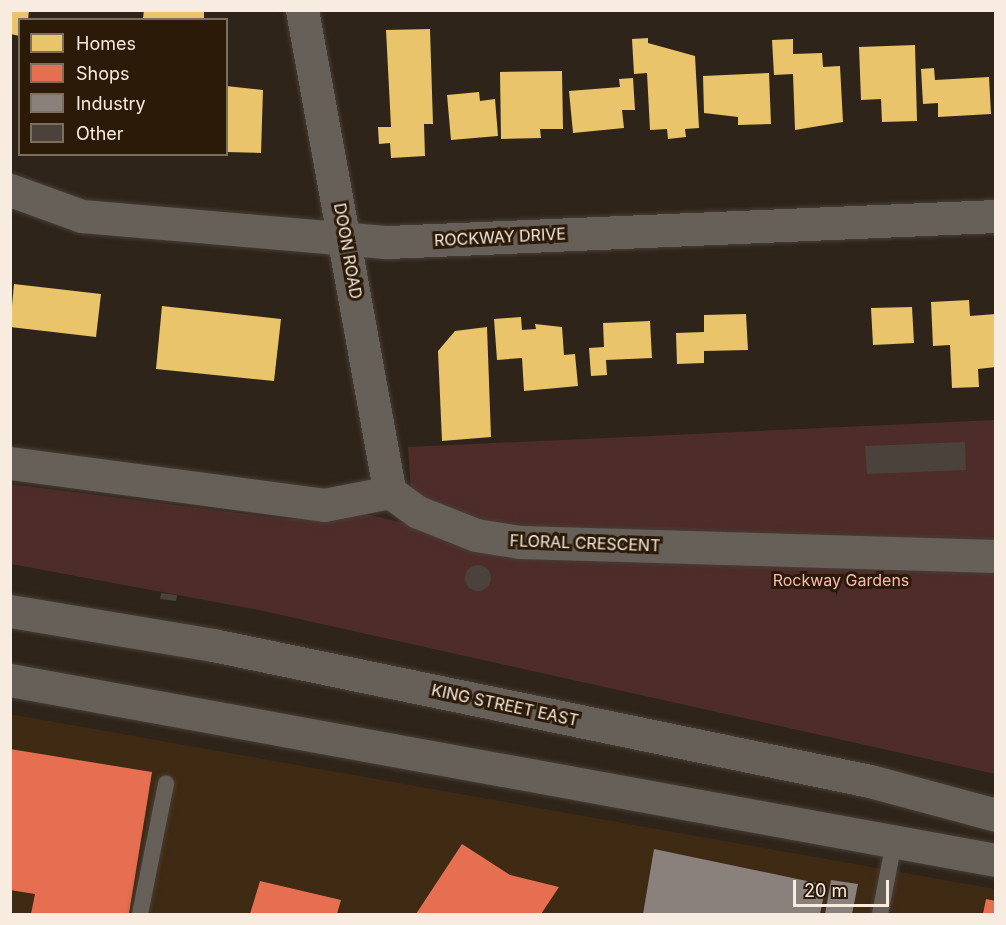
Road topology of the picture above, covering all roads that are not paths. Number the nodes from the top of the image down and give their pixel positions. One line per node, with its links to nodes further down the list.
1 (302, 10): 4 (street, DOON ROAD)
2 (10, 190): 4 (street, ROCKWAY DRIVE)
3 (996, 216): 4 (street, ROCKWAY DRIVE)
4 (346, 240): 6 (street, DOON ROAD)
5 (10, 463): 6 (street)
6 (390, 492): 7 (street, FLORAL CRESCENT)
7 (996, 556)
8 (10, 611): 10 (street, KING STREET EAST)
9 (10, 680): 14 (street)
10 (870, 781): 12 (street); 13 (street, KING STREET EAST)
11 (166, 784): 16 (lane)
12 (996, 796)
13 (996, 815)
14 (894, 842): 15 (street); 17 (lane)
15 (996, 860)
16 (140, 915)
17 (880, 915)

